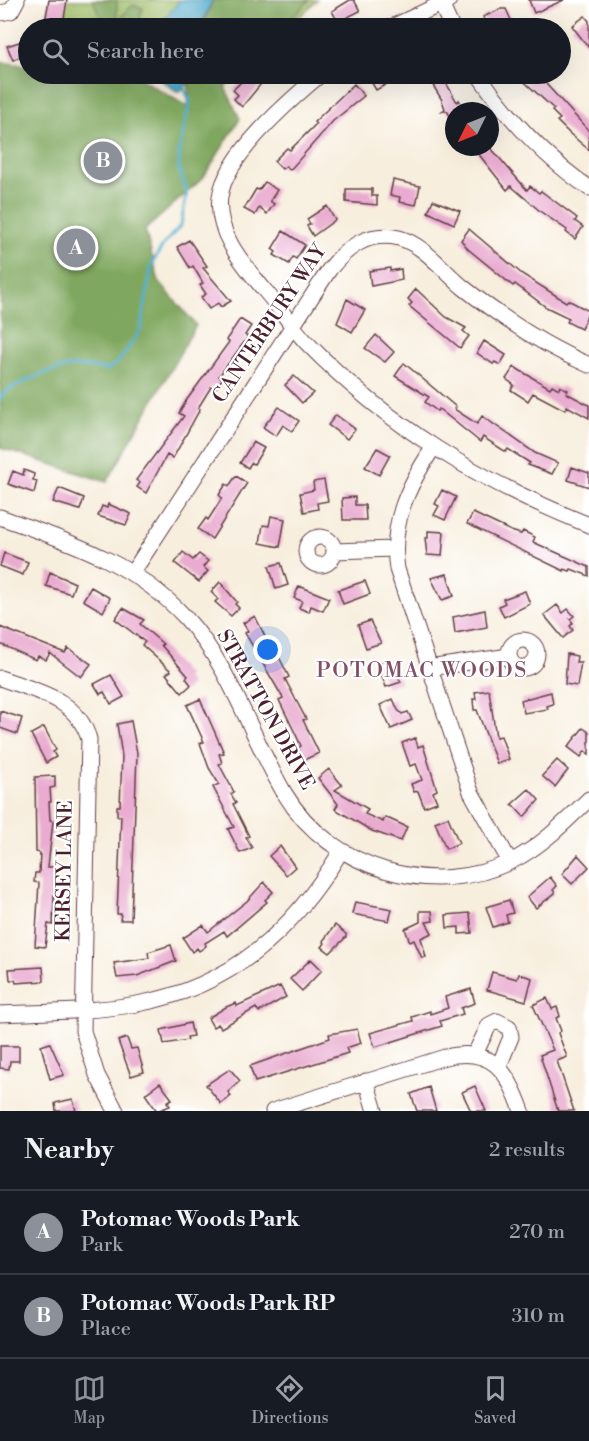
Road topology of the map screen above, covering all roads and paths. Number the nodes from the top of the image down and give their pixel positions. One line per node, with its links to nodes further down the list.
1 (17, 0): 3 (street)
2 (445, 2): 4 (street); 5 (street)
3 (0, 13)
4 (411, 18)
5 (449, 18)
6 (310, 84): 9 (street)
7 (486, 84): 8 (street)
8 (589, 188)
9 (293, 325): 10 (street, CANTERBURY WAY); 11 (street); 16 (street, CANTERBURY WAY)
10 (589, 366)
11 (433, 448): 13 (street); 14 (street)
12 (0, 517): 16 (street, STRATTON DRIVE)
13 (589, 525)
14 (394, 549): 15 (street); 18 (street)
15 (334, 551)
16 (133, 572): 21 (street, STRATTON DRIVE)
17 (508, 656): 18 (street)
18 (429, 668): 22 (street)
19 (0, 678): 23 (street, KERSEY LANE)
20 (589, 799): 22 (street, STRATTON DRIVE)
21 (341, 851): 22 (street, STRATTON DRIVE); 23 (street)
22 (510, 862)
23 (82, 1009): 24 (street); 28 (street, KERSEY LANE)
24 (0, 1014)
25 (475, 1054): 26 (street); 26 (street); 27 (street)
26 (499, 1066): 31 (street)
27 (366, 1081): 29 (street); 30 (street)
28 (116, 1111)
29 (273, 1111)
30 (375, 1111)
31 (522, 1111)

